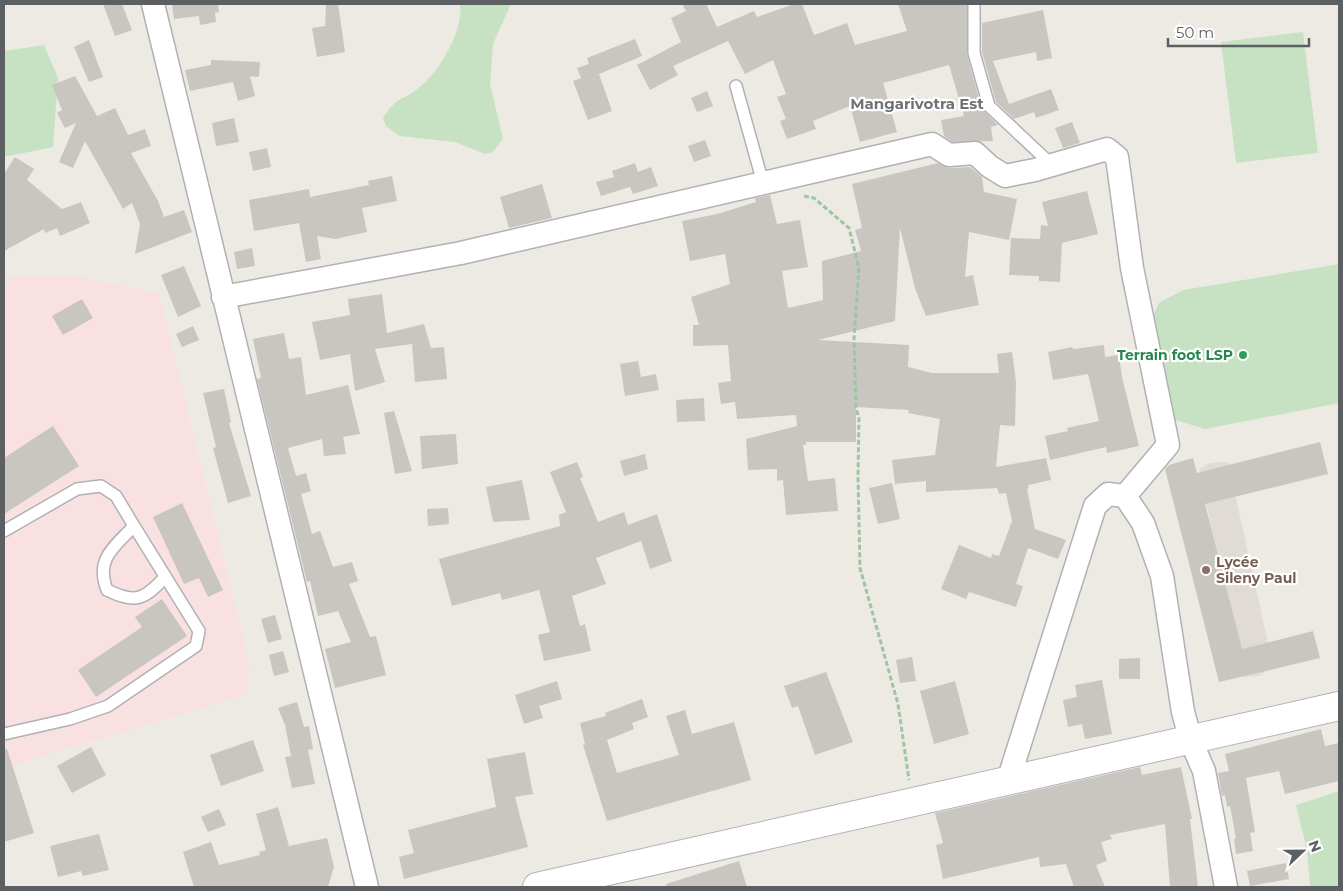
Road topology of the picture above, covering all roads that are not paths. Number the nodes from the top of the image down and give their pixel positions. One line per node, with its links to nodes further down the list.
1 (153, 4): 6 (street)
2 (974, 4): 4 (lane)
3 (736, 86): 5 (lane)
4 (1052, 165): 5 (street); 7 (street)
5 (763, 183): 6 (street)
6 (223, 297): 15 (street)
7 (1125, 496): 13 (street); 14 (street)
8 (134, 526): 9 (lane); 10 (lane); 10 (lane)
9 (4, 531)
10 (165, 577): 12 (lane)
11 (1339, 706): 13 (main road)
12 (4, 734)
13 (1190, 741): 14 (main road); 17 (street)
14 (1008, 781): 16 (main road)
15 (367, 887)
16 (538, 887)
17 (1226, 887)

